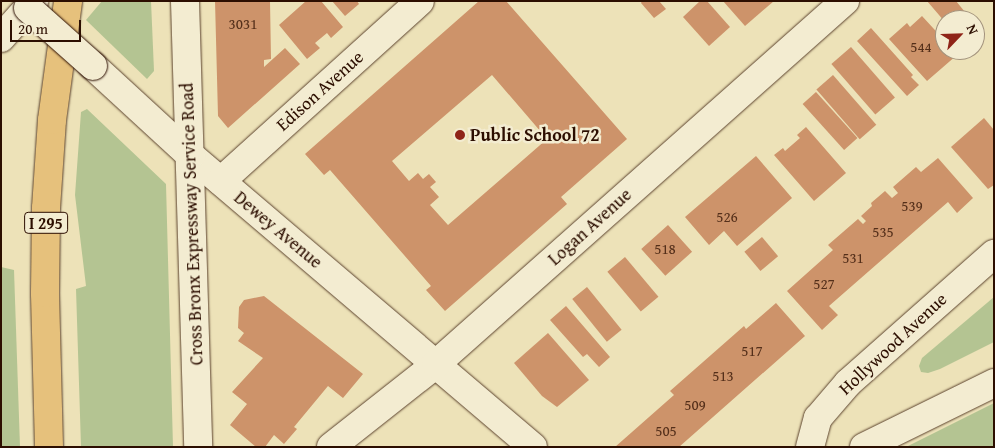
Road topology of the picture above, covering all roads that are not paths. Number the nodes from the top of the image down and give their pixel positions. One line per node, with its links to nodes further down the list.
1 (68, 1): 12 (highway, I 295)
2 (185, 1): 7 (street, Cross Bronx Expressway Service Road)
3 (420, 1): 8 (street, Edison Avenue)
4 (845, 1): 10 (street, Logan Avenue)
5 (31, 4): 6 (street); 7 (street, Dewey Avenue, bridge)
6 (1, 38)
7 (191, 156): 8 (street, Dewey Avenue); 13 (street, Cross Bronx Expressway Service Road)
8 (221, 181): 10 (street, Dewey Avenue)
9 (994, 254): 16 (street, Hollywood Avenue)
10 (436, 364): 14 (street, Logan Avenue); 15 (street, Dewey Avenue)
11 (994, 383): 17 (street)
12 (50, 447)
13 (198, 447)
14 (331, 447)
15 (533, 447)
16 (810, 447)
17 (864, 447)

